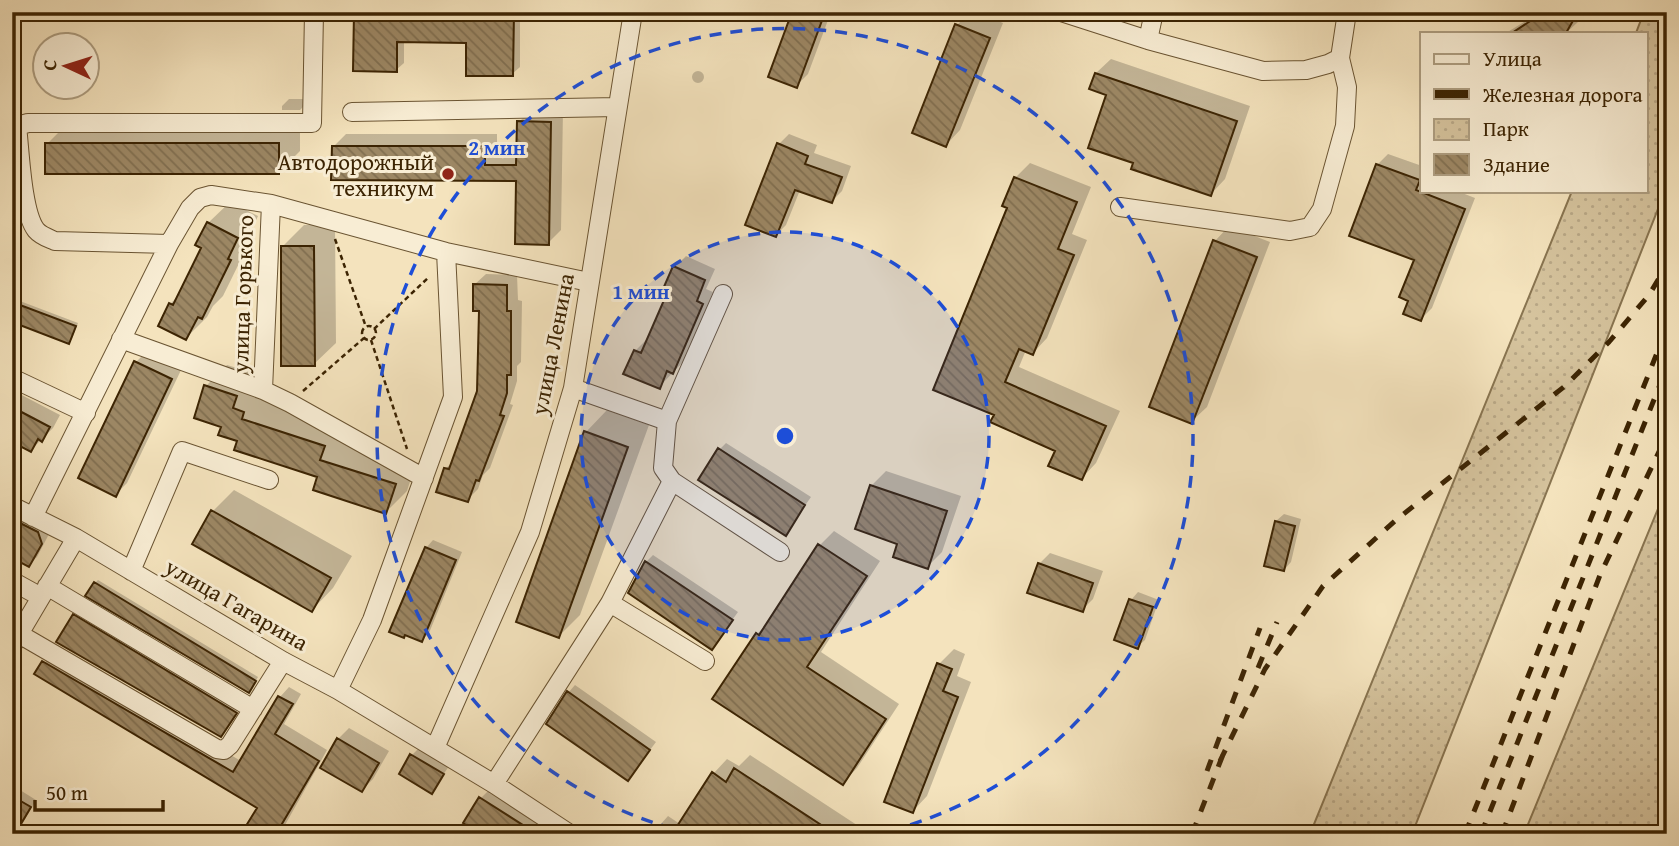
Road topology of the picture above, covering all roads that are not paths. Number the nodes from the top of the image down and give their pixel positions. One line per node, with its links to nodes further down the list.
1 (314, 12): 10 (street)
2 (633, 12): 8 (street, улица Ленина)
3 (1061, 12): 6 (street)
4 (1154, 12): 6 (street)
5 (1347, 12): 7 (street)
6 (1148, 40): 7 (street)
7 (1340, 58): 12 (street)
8 (617, 107): 9 (street); 15 (street, улица Ленина)
9 (352, 112)
10 (14, 125): 13 (street)
11 (271, 204): 13 (street, улица Горького); 14 (street); 20 (street, улица Горького)
12 (1119, 207)
13 (169, 244): 17 (street)
14 (447, 256): 15 (street); 23 (street)
15 (589, 282): 19 (street, улица Ленина)
16 (723, 294): 22 (street)
17 (121, 339): 20 (street); 21 (street)
18 (12, 378): 21 (street)
19 (573, 388): 22 (street); 39 (street, улица Ленина)
20 (263, 390): 23 (street, улица Горького)
21 (86, 413): 27 (street)
22 (667, 421): 25 (street)
23 (424, 478): 37 (street)
24 (269, 480): 30 (street)
25 (672, 481): 29 (street); 33 (street)
26 (12, 506): 27 (street, улица Гагарина)
27 (33, 517): 28 (street, улица Гагарина)
28 (76, 538): 30 (street, улица Гагарина); 32 (street)
29 (780, 552)
30 (131, 571): 35 (street, улица Гагарина)
31 (12, 581): 32 (street)
32 (44, 592): 34 (street); 38 (street)
33 (610, 603): 36 (street); 40 (street)
34 (16, 640): 38 (street)
35 (283, 661): 37 (street, улица Гагарина); 38 (street)
36 (705, 661)
37 (338, 690): 39 (street, улица Гагарина)
38 (253, 709)
39 (435, 748): 40 (street, улица Гагарина)
40 (494, 784): 41 (street, улица Гагарина)
41 (570, 834)

